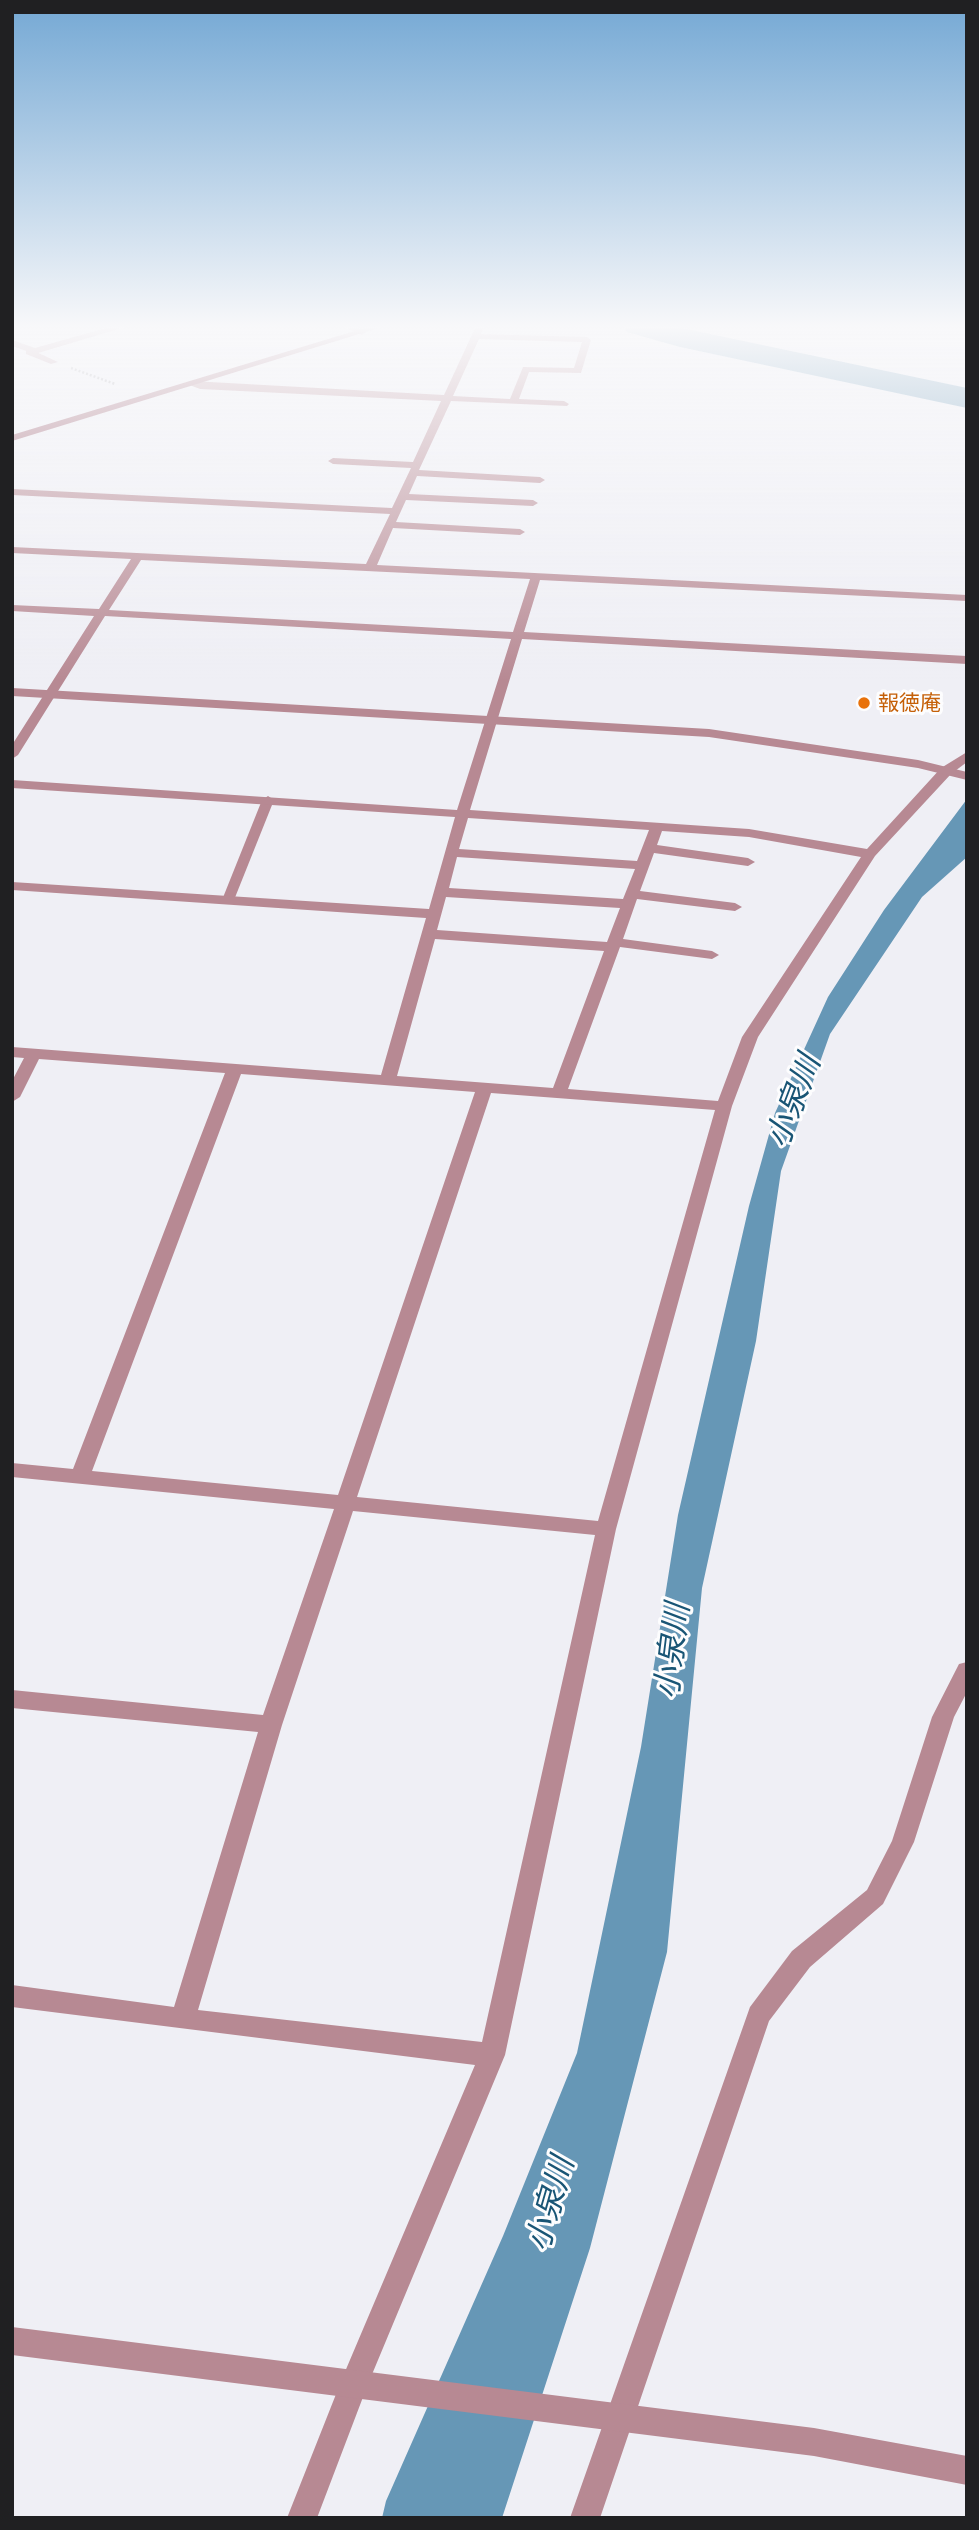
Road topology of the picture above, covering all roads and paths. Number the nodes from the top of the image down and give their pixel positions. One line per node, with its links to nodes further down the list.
1 (425, 444): 3 (street)
2 (333, 461): 3 (street)
3 (413, 469): 4 (street); 6 (street)
4 (540, 480)
5 (12, 492): 8 (street)
6 (402, 497): 7 (street); 8 (street)
7 (533, 503)
8 (396, 510): 9 (street)
9 (390, 525): 10 (street); 13 (street)
10 (520, 532)
11 (12, 550): 12 (street)
12 (138, 556): 13 (street); 17 (street)
13 (371, 566): 14 (street)
14 (536, 576): 15 (street); 18 (street)
15 (967, 598)
16 (12, 608): 17 (street)
17 (102, 612): 18 (street); 21 (street)
18 (520, 635): 19 (street); 22 (street)
19 (967, 660)
20 (12, 691): 21 (street)
21 (51, 694): 22 (street); 23 (street)
22 (494, 720): 25 (street); 29 (street)
23 (12, 755)
24 (967, 756): 25 (street)
25 (946, 771): 26 (street); 33 (street)
26 (967, 776)
27 (12, 784): 28 (street)
28 (268, 800): 29 (street); 39 (lane)
29 (463, 812): 30 (street); 32 (street)
30 (657, 826): 31 (street); 33 (street)
31 (649, 848): 34 (street); 35 (street)
32 (451, 853): 35 (street); 37 (street)
33 (870, 854): 52 (street)
34 (748, 862)
35 (643, 865): 38 (street)
36 (12, 886): 39 (street)
37 (440, 892): 38 (street); 41 (street)
38 (631, 899): 40 (street); 43 (street)
39 (228, 900): 41 (street)
40 (735, 907)
41 (434, 914): 42 (street)
42 (429, 934): 43 (street); 48 (street)
43 (614, 944): 44 (street); 50 (street)
44 (712, 955)
45 (12, 1052): 46 (street)
46 (34, 1054): 47 (street); 51 (street)
47 (236, 1068): 48 (street); 54 (street)
48 (388, 1080): 49 (street)
49 (485, 1087): 50 (street); 55 (street)
50 (559, 1093): 52 (street)
51 (12, 1097)
52 (724, 1106): 56 (street)
53 (12, 1470): 54 (street)
54 (80, 1477): 55 (street)
55 (346, 1503): 56 (street); 59 (street)
56 (606, 1528): 62 (street)
57 (967, 1670): 65 (street)
58 (12, 1699): 59 (street)
59 (271, 1725): 61 (street)
60 (12, 1996): 61 (street)
61 (183, 2019): 62 (street)
62 (492, 2055): 64 (street)
63 (12, 2341): 64 (street)
64 (354, 2384): 65 (street); 67 (street)
65 (619, 2418): 66 (street); 68 (street)
66 (967, 2471)
67 (302, 2518)
68 (585, 2518)

